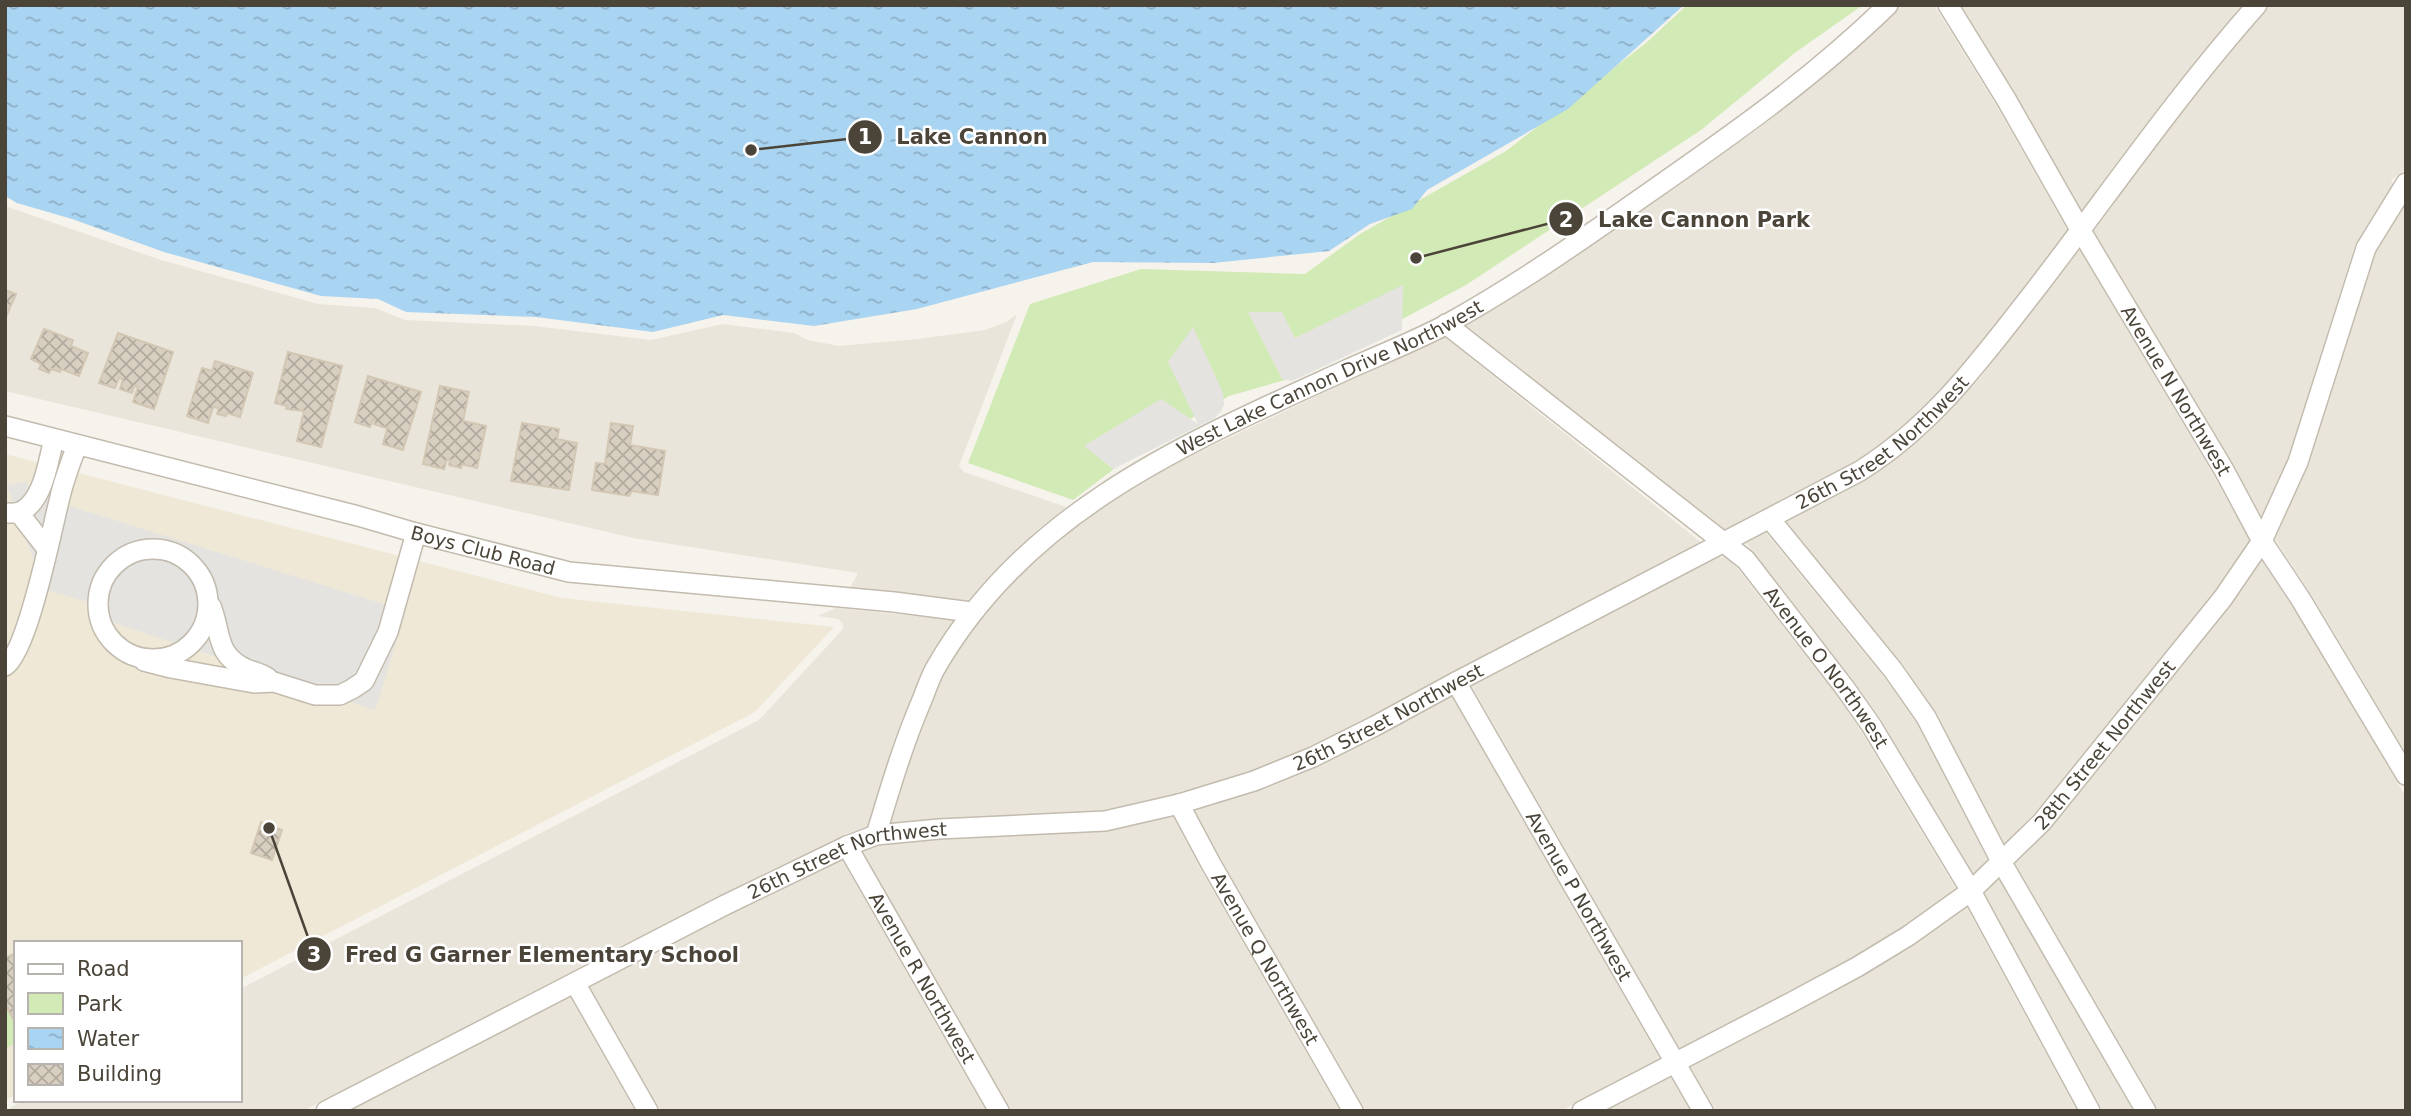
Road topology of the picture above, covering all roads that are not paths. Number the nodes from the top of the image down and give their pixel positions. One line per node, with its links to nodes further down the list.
1 (1888, 5): 6 (street, West Lake Cannon Drive Northwest)
2 (1948, 5): 5 (street, Avenue N Northwest)
3 (2258, 5): 5 (street, 26th Street Northwest)
4 (2406, 183): 13 (street, 28th Street Northwest)
5 (2081, 231): 11 (street, 26th Street Northwest); 13 (street, Avenue N Northwest)
6 (1446, 324): 14 (street, Avenue O Northwest); 17 (street, West Lake Cannon Drive Northwest)
7 (5, 426): 8 (street, Boys Club Road)
8 (54, 439): 9 (street, Boys Club Road); 10 (street)
9 (77, 445): 12 (street, Boys Club Road); 15 (street)
10 (12, 513): 15 (street)
11 (1770, 519): 14 (street, 26th Street Northwest); 26 (street)
12 (416, 533): 17 (street, Boys Club Road); 21 (street)
13 (2262, 541): 22 (street, Avenue N Northwest); 26 (street, 28th Street Northwest)
14 (1726, 542): 20 (street, 26th Street Northwest); 27 (street, Avenue O Northwest)
15 (47, 549): 19 (street)
16 (209, 601): 18 (street); 18 (street); 21 (street)
17 (971, 612): 24 (street, West Lake Cannon Drive Northwest)
18 (144, 661): 21 (street)
19 (5, 666)
20 (1456, 681): 23 (street, 26th Street Northwest); 29 (street, Avenue P Northwest)
21 (275, 682)
22 (2406, 775)
23 (1179, 804): 24 (street, 26th Street Northwest); 33 (street, Avenue Q Northwest)
24 (876, 835): 25 (street, 26th Street Northwest)
25 (847, 846): 28 (street, 26th Street Northwest); 32 (street, Avenue R Northwest)
26 (2002, 863): 27 (street, 28th Street Northwest); 37 (street)
27 (1970, 891): 29 (street, 28th Street Northwest); 36 (street, Avenue O Northwest)
28 (575, 983): 30 (street, 26th Street Northwest); 31 (street)
29 (1675, 1063): 34 (street, 28th Street Northwest); 35 (street, Avenue P Northwest)
30 (326, 1111)
31 (648, 1111)
32 (999, 1111)
33 (1353, 1111)
34 (1582, 1111)
35 (1703, 1111)
36 (2090, 1111)
37 (2146, 1111)

